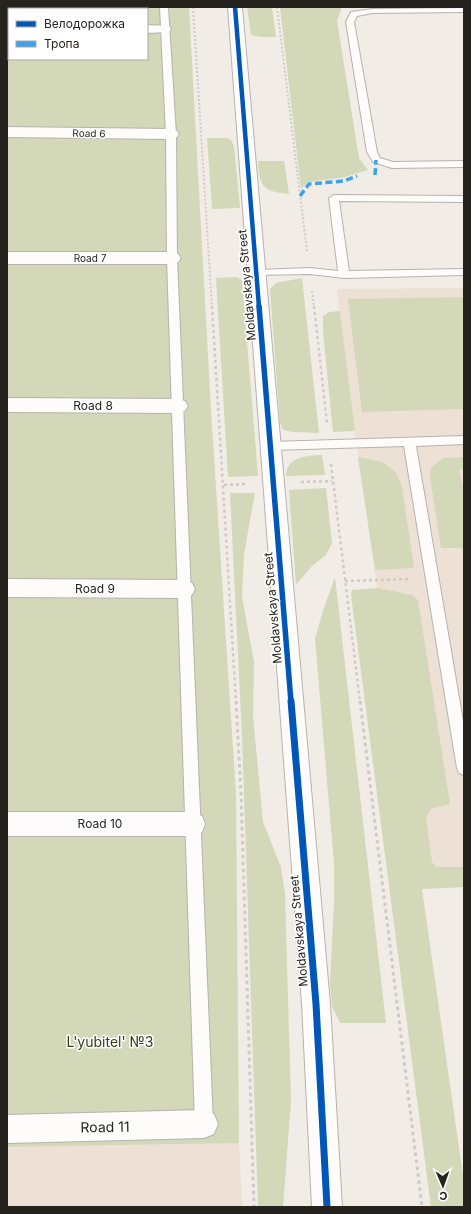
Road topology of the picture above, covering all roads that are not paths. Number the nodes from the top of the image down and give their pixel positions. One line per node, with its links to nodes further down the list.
1 (164, 7): 5 (lane)
2 (235, 7): 13 (street, Moldavskaya Street)
3 (464, 10): 8 (lane)
4 (148, 29): 5 (street)
5 (164, 29): 7 (lane)
6 (7, 132): 7 (street, Road 6)
7 (171, 134): 11 (lane)
8 (464, 164)
9 (464, 199): 14 (lane)
10 (7, 258): 11 (street, Road 7)
11 (172, 258): 16 (lane)
12 (464, 272): 14 (lane)
13 (257, 273): 14 (lane); 19 (street, Moldavskaya Street)
14 (344, 275)
15 (7, 405): 16 (street, Road 8)
16 (178, 406): 21 (lane)
17 (464, 440): 18 (lane)
18 (409, 441): 19 (lane); 22 (lane)
19 (271, 446): 27 (street, Moldavskaya Street)
20 (7, 588): 21 (street, Road 9)
21 (184, 589): 24 (lane)
22 (464, 768)
23 (7, 824): 24 (street, Road 10)
24 (192, 824): 25 (lane)
25 (204, 1124): 26 (street, Road 11)
26 (7, 1129)
27 (327, 1207)

